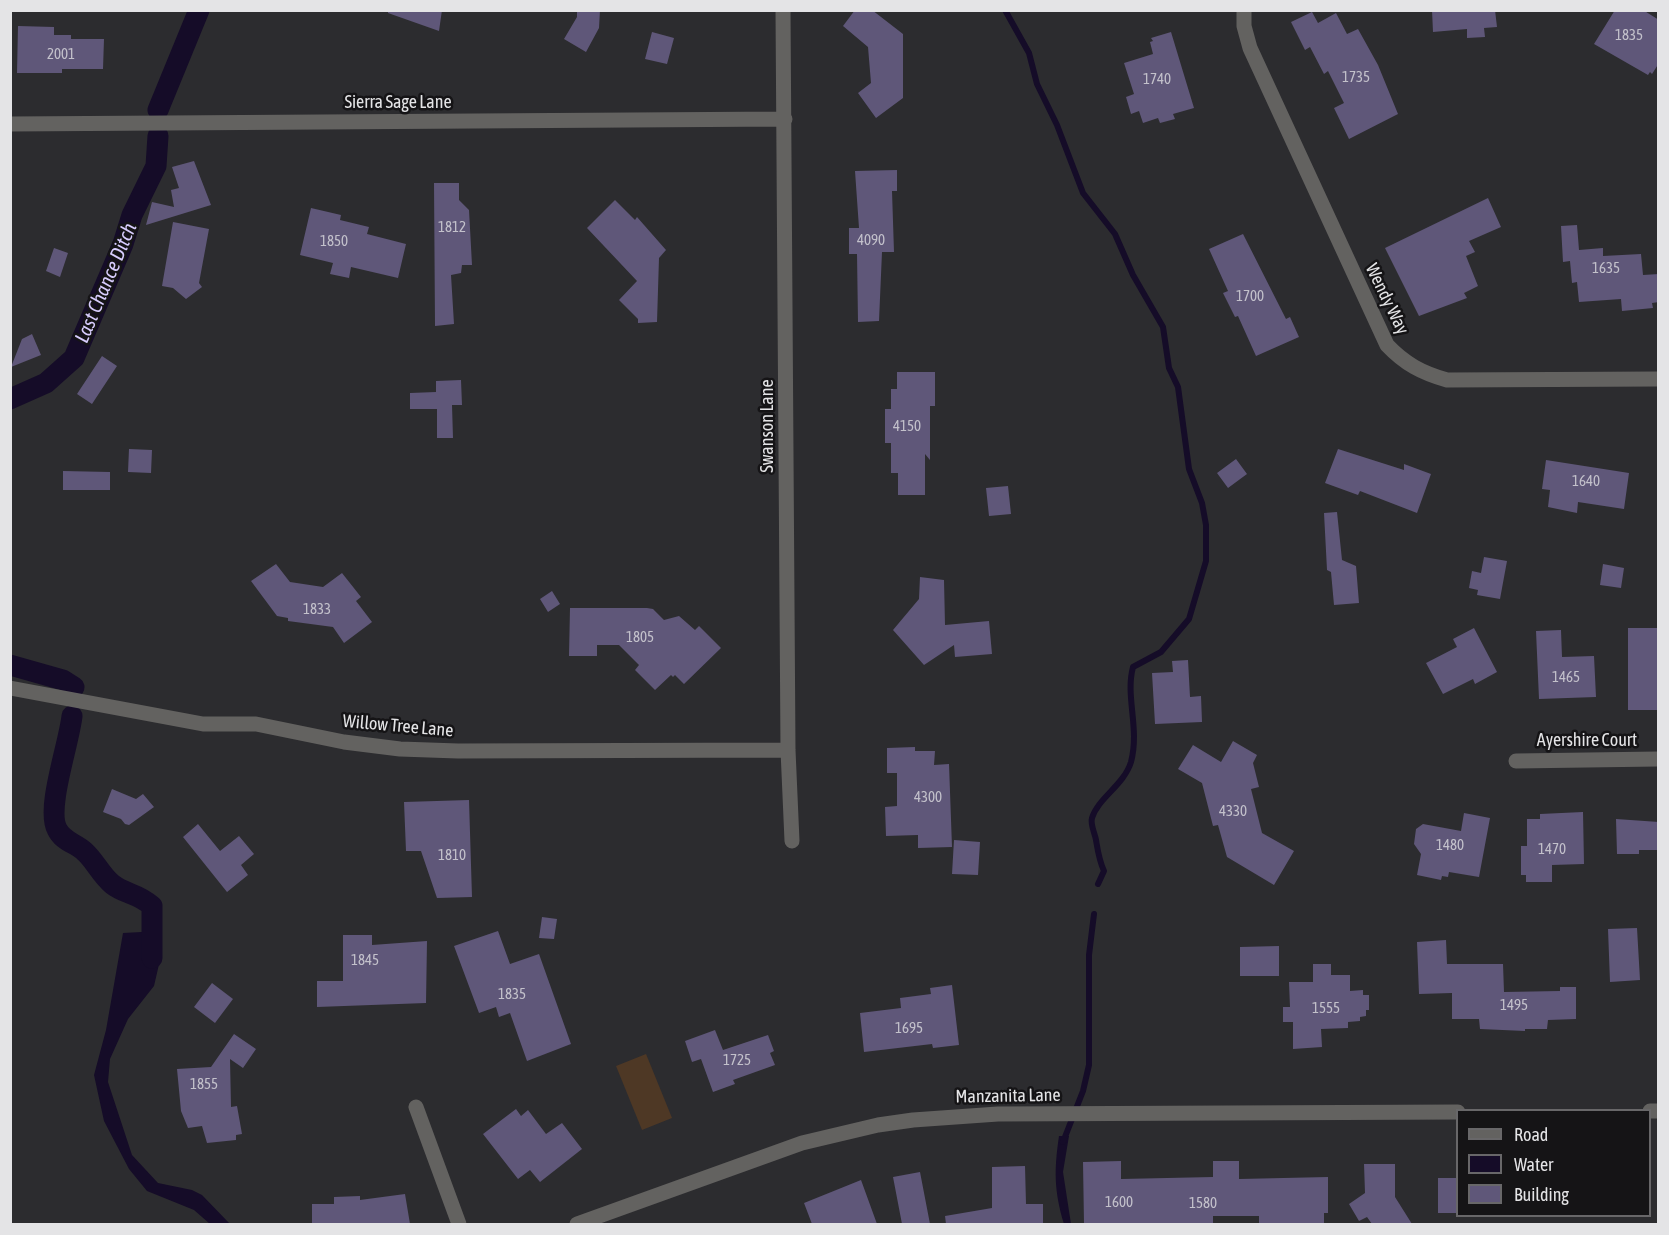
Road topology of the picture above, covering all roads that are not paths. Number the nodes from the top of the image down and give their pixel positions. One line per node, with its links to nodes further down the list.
1 (783, 10): 3 (street, Swanson Lane)
2 (1244, 10): 5 (street, Wendy Way)
3 (785, 119): 4 (street, Sierra Sage Lane); 7 (street, Swanson Lane)
4 (10, 124)
5 (1659, 379)
6 (10, 688): 7 (street, Willow Tree Lane)
7 (788, 750): 10 (street, Swanson Lane)
8 (1659, 759): 9 (street, Ayershire Court)
9 (1516, 760)
10 (792, 841)
11 (416, 1107): 13 (street)
12 (1456, 1112): 14 (street, Manzanita Lane)
13 (459, 1224)
14 (577, 1224)

